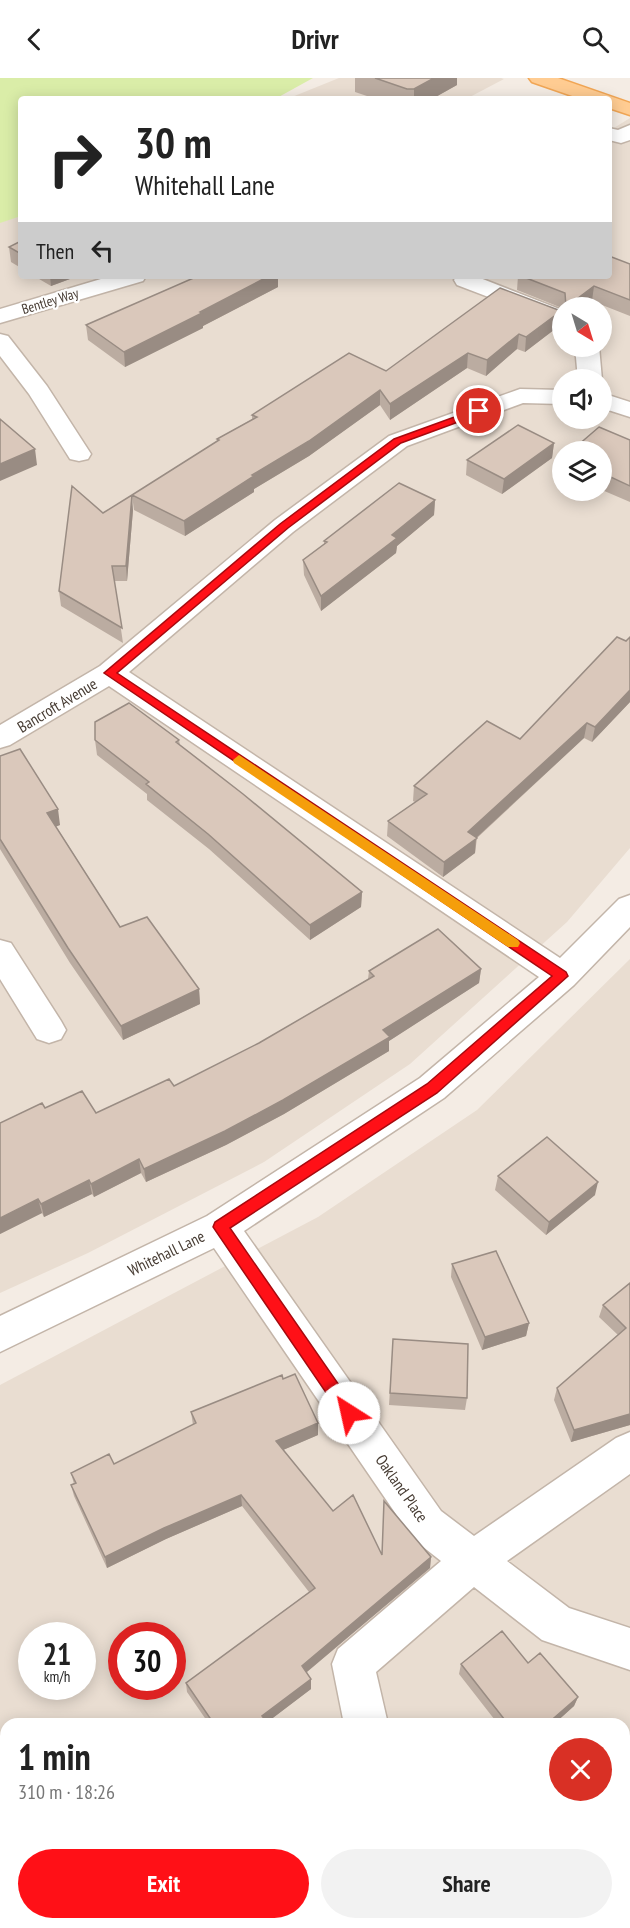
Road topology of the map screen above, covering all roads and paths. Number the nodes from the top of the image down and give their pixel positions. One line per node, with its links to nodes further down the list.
1 (539, 78): 2 (main road)
2 (591, 96)
3 (612, 103): 4 (main road)
4 (630, 109)
5 (125, 279): 8 (street, Bentley Way)
6 (465, 280): 7 (street)
7 (552, 314)
8 (0, 316)
9 (0, 341): 13 (street)
10 (552, 397): 14 (street)
11 (612, 404): 12 (street)
12 (630, 410)
13 (79, 454)
14 (110, 673): 15 (street, Bancroft Avenue); 18 (street, Bancroft Avenue)
15 (0, 738)
16 (630, 908): 18 (street, Whitehall Lane)
17 (0, 952): 19 (street)
18 (561, 976): 20 (street, Whitehall Lane)
19 (49, 1030)
20 (220, 1227): 21 (street, Whitehall Lane); 23 (street, Oakland Place)
21 (0, 1335)
22 (630, 1451): 23 (street)
23 (474, 1560): 24 (street, Oakland Place); 25 (street)
24 (630, 1649)
25 (365, 1718)

